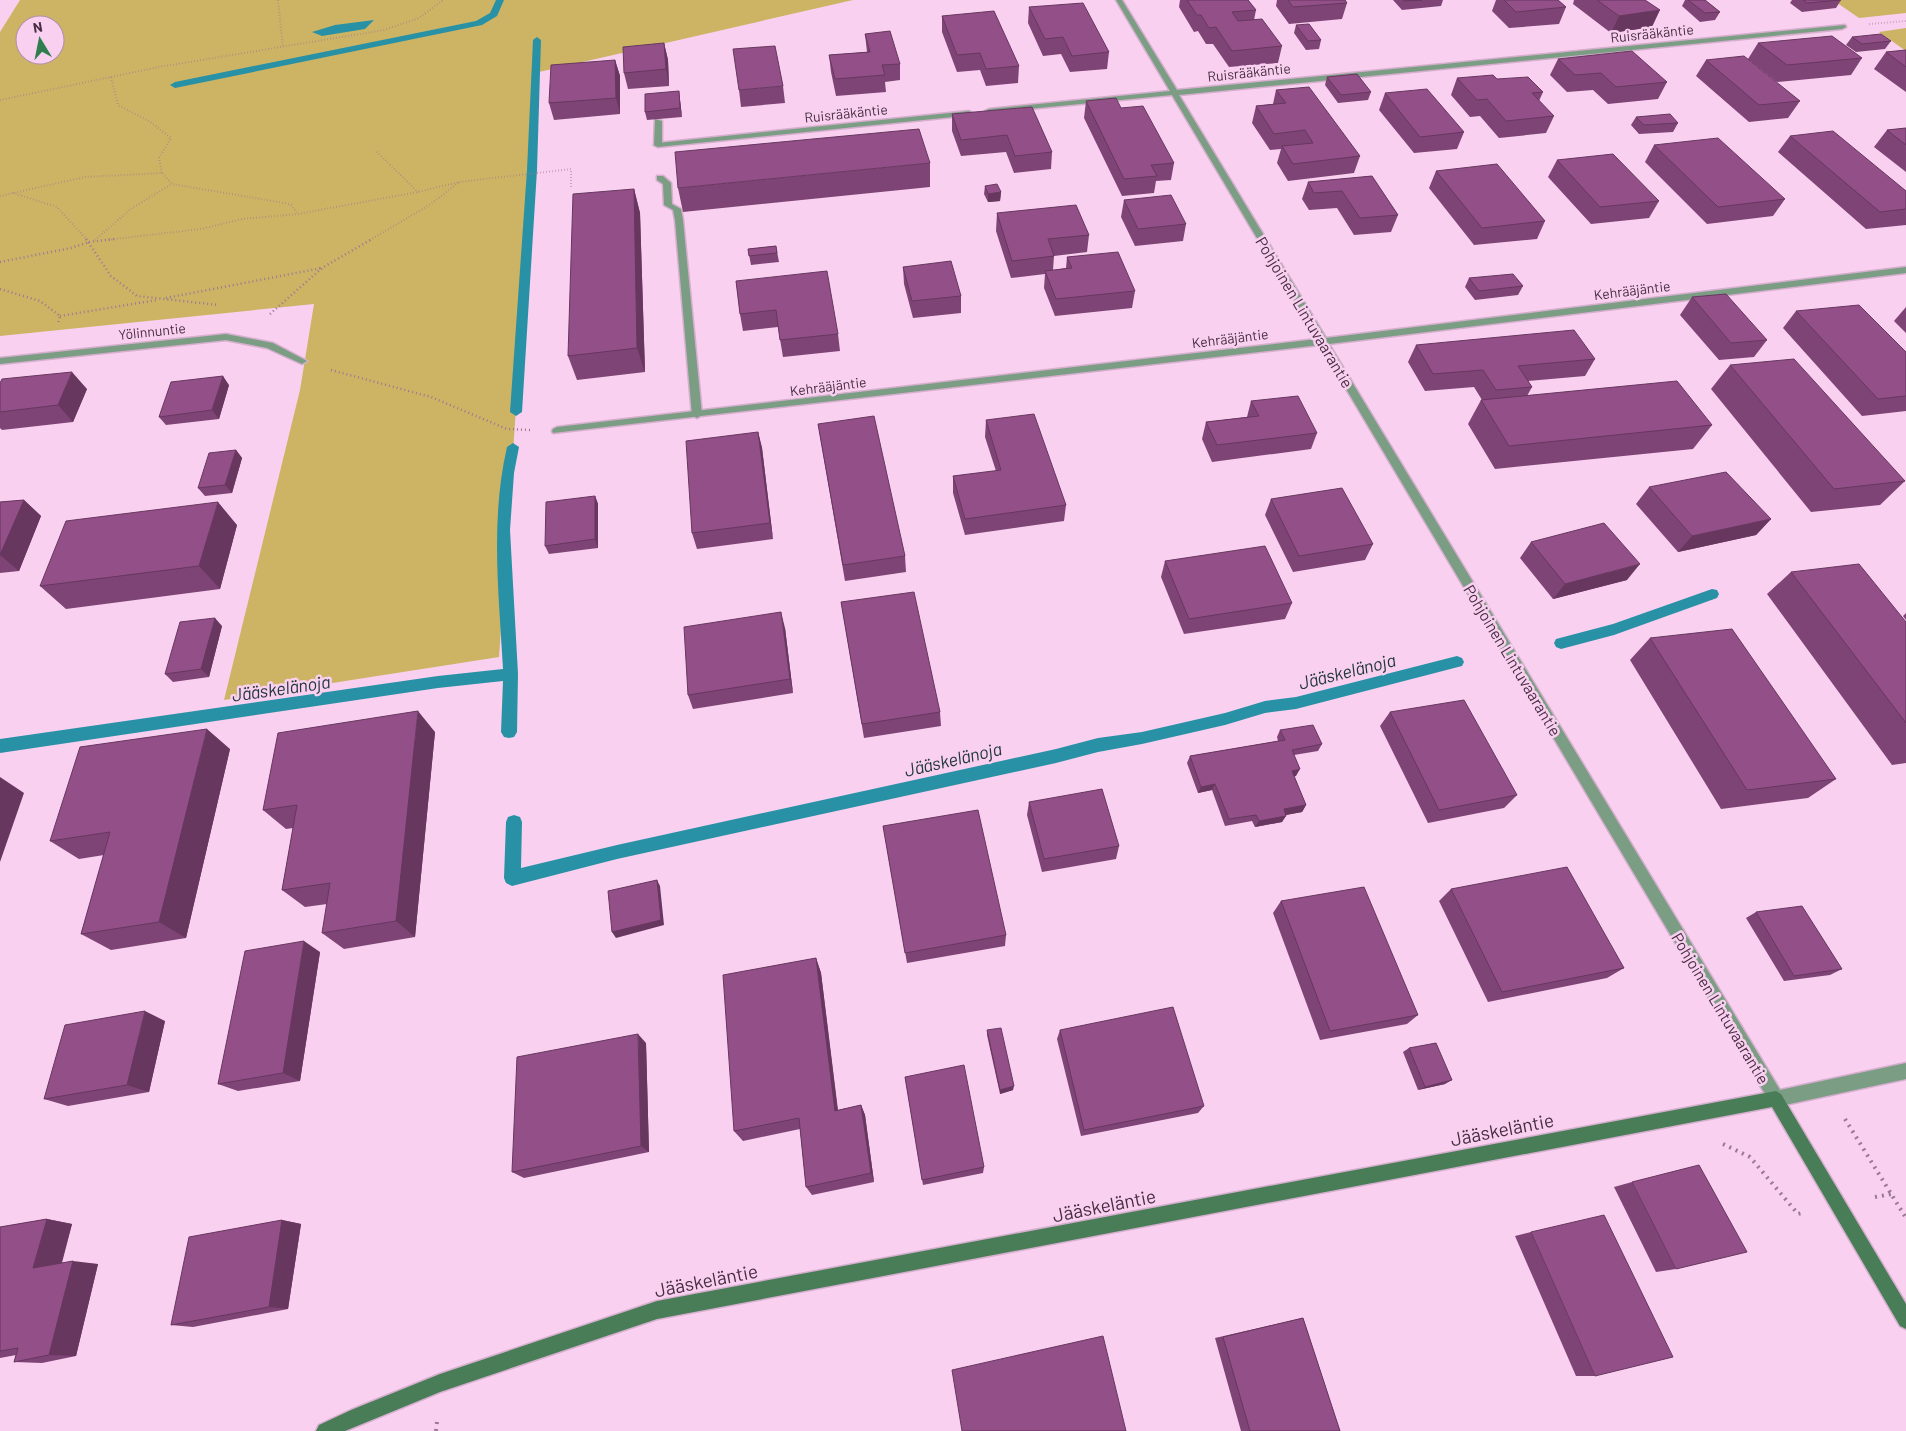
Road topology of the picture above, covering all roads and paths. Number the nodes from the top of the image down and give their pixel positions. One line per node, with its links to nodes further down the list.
1 (278, 0): 6 (path)
2 (443, 0): 6 (path)
3 (1119, 0): 8 (street, Pohjoinen Lintuvaarantie)
4 (1906, 21): 5 (path)
5 (1842, 27): 8 (street, Ruisrääkäntie)
6 (283, 47): 7 (path)
7 (111, 77): 9 (path); 12 (path)
8 (1175, 92): 10 (street, Ruisrääkäntie); 29 (street, Pohjoinen Lintuvaarantie)
9 (0, 100)
10 (658, 120)
11 (377, 152): 17 (path)
12 (162, 173): 15 (path); 18 (path)
13 (660, 178): 33 (street)
14 (459, 182): 16 (path); 17 (path); 23 (path)
15 (172, 184): 20 (path); 21 (path)
16 (571, 187)
17 (418, 192): 20 (path)
18 (13, 193): 19 (path); 21 (path)
19 (0, 196)
20 (298, 214): 21 (path)
21 (89, 242): 22 (path); 26 (path)
22 (0, 262)
23 (322, 268): 26 (path); 28 (path)
24 (1906, 270): 29 (street, Kehrääjäntie)
25 (0, 289): 27 (path)
26 (163, 299): 27 (path); 28 (path)
27 (60, 316): 30 (path)
28 (242, 339): 30 (street, Yölinnuntie); 32 (street, Yölinnuntie)
29 (1322, 342): 33 (street, Kehrääjäntie); 37 (street, Pohjoinen Lintuvaarantie)
30 (48, 355): 31 (street, Yölinnuntie)
31 (0, 361)
32 (302, 361): 34 (path)
33 (696, 415): 34 (street, Kehrääjäntie)
34 (557, 431)
35 (1906, 1071): 36 (street, Jääskeläntie)
36 (1826, 1088): 37 (street, Jääskeläntie); 38 (path)
37 (1776, 1099): 39 (street, Pohjoinen Lintuvaarantie); 40 (street, Jääskeläntie)
38 (1906, 1218)
39 (1906, 1320)
40 (325, 1431)

